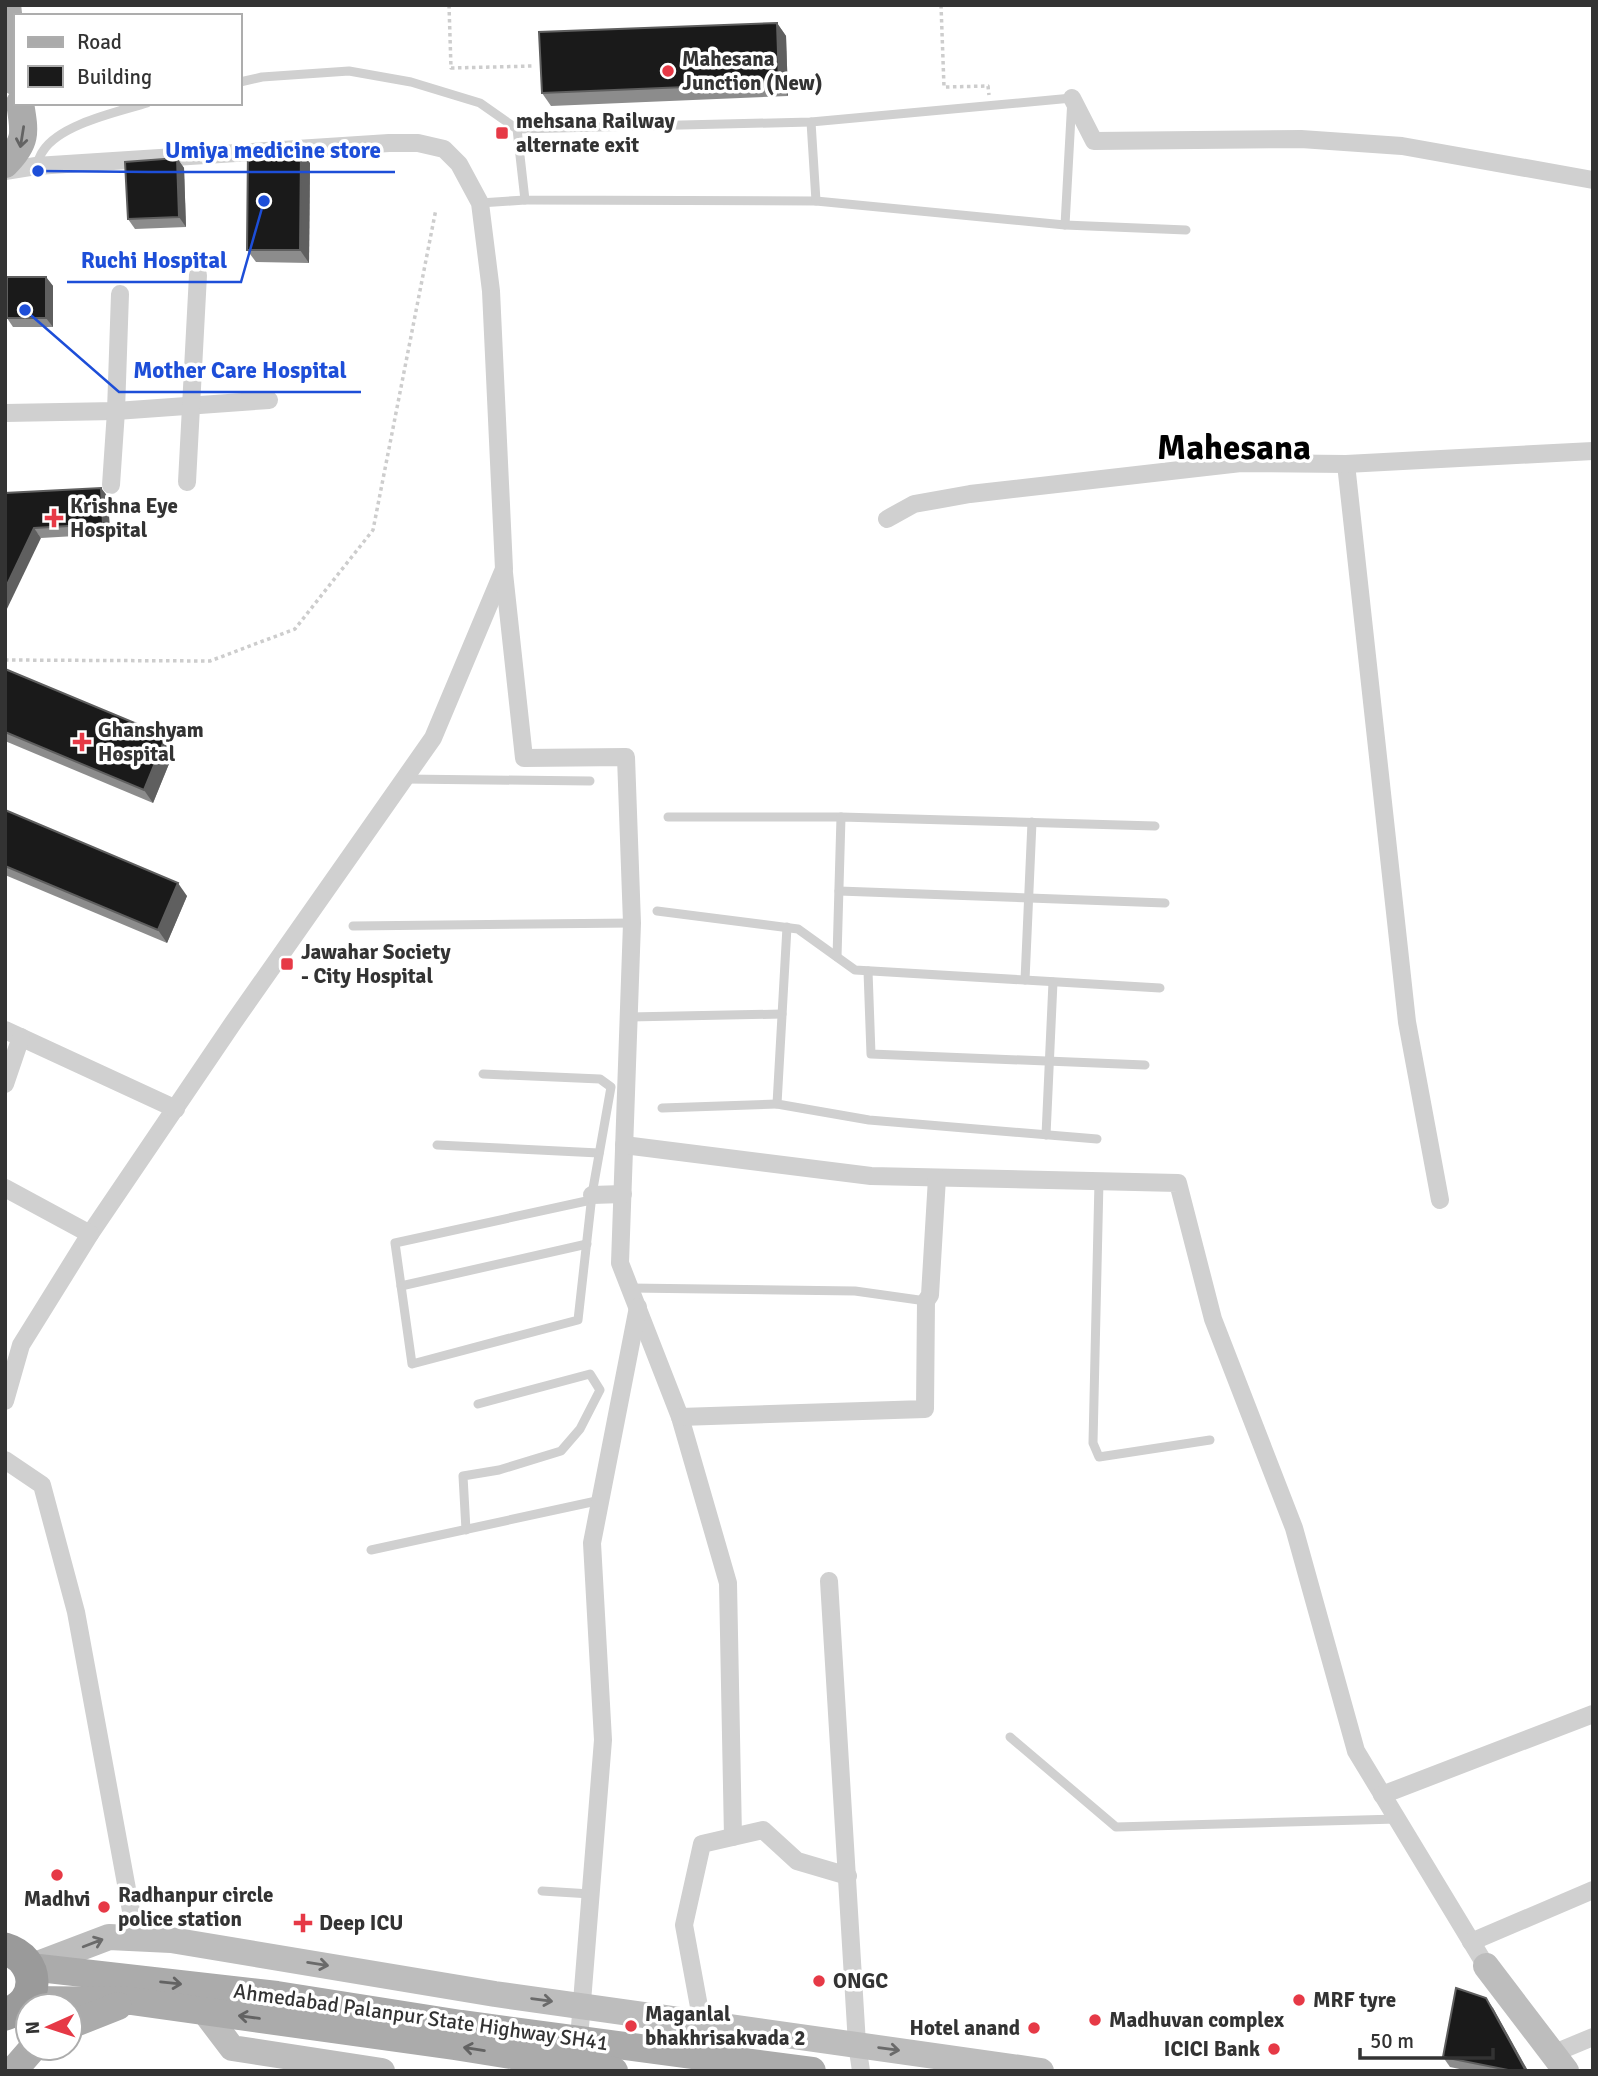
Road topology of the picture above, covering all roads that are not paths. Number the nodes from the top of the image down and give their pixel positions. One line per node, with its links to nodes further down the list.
1 (7, 5): 2 (main road)
2 (14, 65)
3 (242, 82): 8 (lane)
4 (1072, 99): 7 (lane); 12 (street); 16 (lane)
5 (20, 105): 9 (main road, one-way to 9)
6 (140, 105): 10 (lane)
7 (811, 122): 8 (lane); 14 (lane)
8 (517, 129): 13 (lane)
9 (5, 164)
10 (36, 166): 11 (street); 15 (street)
11 (5, 171)
12 (1593, 180)
13 (525, 200): 14 (lane); 15 (lane)
14 (816, 201): 16 (lane)
15 (480, 203): 29 (street)
16 (1065, 225): 17 (lane)
17 (1186, 230)
18 (198, 275): 21 (street)
19 (120, 294): 22 (street)
20 (269, 400): 21 (street)
21 (190, 405): 22 (street); 26 (street)
22 (116, 411): 23 (street); 27 (street)
23 (5, 413)
24 (1593, 451): 25 (street)
25 (1346, 464): 28 (street); 68 (street)
26 (187, 482)
27 (111, 485)
28 (887, 519)
29 (504, 569): 30 (street); 40 (street)
30 (405, 779): 31 (lane); 57 (street)
31 (590, 781)
32 (668, 817): 33 (lane)
33 (841, 817): 34 (lane); 36 (lane)
34 (1032, 822): 35 (lane); 37 (lane)
35 (1155, 826)
36 (839, 891): 37 (lane); 43 (lane)
37 (1029, 898): 38 (lane); 45 (lane)
38 (1165, 902)
39 (657, 911): 42 (lane)
40 (632, 923): 41 (lane); 49 (street)
41 (353, 926)
42 (787, 927): 43 (lane); 48 (lane)
43 (837, 957): 44 (lane)
44 (868, 971): 45 (lane); 51 (lane)
45 (1026, 980): 46 (lane)
46 (1053, 982): 47 (lane); 51 (lane)
47 (1160, 988)
48 (782, 1014): 49 (lane); 55 (lane)
49 (629, 1017): 61 (street)
50 (13, 1034): 54 (street); 57 (street)
51 (1049, 1061): 52 (lane); 58 (lane)
52 (1145, 1065)
53 (483, 1073): 62 (lane)
54 (5, 1084)
55 (777, 1104): 56 (lane); 58 (lane)
56 (662, 1108)
57 (176, 1109): 69 (street)
58 (1046, 1135): 59 (lane)
59 (1097, 1139)
60 (437, 1144): 62 (lane)
61 (624, 1145): 63 (street); 66 (street)
62 (599, 1153): 67 (lane)
63 (937, 1178): 64 (street); 73 (street)
64 (1099, 1181): 78 (lane); 86 (street)
65 (5, 1188): 69 (street)
66 (623, 1194): 67 (street); 72 (street)
67 (592, 1195): 70 (lane); 71 (lane)
68 (1440, 1200)
69 (90, 1234): 75 (street)
70 (587, 1244): 71 (lane); 71 (lane)
71 (401, 1286)
72 (630, 1289): 73 (lane); 74 (street)
73 (926, 1301): 77 (street)
74 (638, 1307): 77 (street); 80 (street)
75 (5, 1401)
76 (478, 1404): 81 (lane)
77 (680, 1417): 88 (street)
78 (1210, 1440)
79 (5, 1460): 93 (street)
80 (601, 1500): 81 (lane); 92 (street)
81 (466, 1530): 82 (lane)
82 (371, 1550)
83 (829, 1581): 89 (street)
84 (1593, 1714): 86 (street)
85 (1010, 1737): 87 (lane)
86 (1382, 1795): 87 (street)
87 (1397, 1819): 94 (street)
88 (733, 1837): 89 (street); 102 (street)
89 (848, 1876): 105 (street)
90 (1593, 1890): 94 (street)
91 (542, 1891): 92 (lane)
92 (591, 1894): 98 (street)
93 (136, 1938): 95 (street, one-way to 93); 98 (street, one-way to 98)
94 (1471, 1942): 96 (street)
95 (18, 1958): 100 (highway); 104 (main road, Ahmedabad Palanpur State Highway SH41, one-way to 104)
96 (1486, 1966): 106 (street)
97 (131, 2001): 99 (main road, Ahmedabad Palanpur State Highway SH41); 100 (main road, Ahmedabad Palanpur State Highway SH41); 101 (main road)
98 (581, 2006): 102 (street); 104 (street)
99 (204, 2011): 107 (street); 109 (main road, Ahmedabad Palanpur State Highway SH41, one-way to 99)
100 (13, 2017)
101 (84, 2019)
102 (702, 2023): 105 (street)
103 (1593, 2037): 106 (street)
104 (579, 2039): 110 (main road, Ahmedabad Palanpur State Highway SH41)
105 (857, 2044): 111 (street); 112 (street, one-way to 112)
106 (1559, 2062)
107 (284, 2063): 108 (street)
108 (382, 2071)
109 (614, 2071)
110 (812, 2071)
111 (861, 2071)
112 (1041, 2071)

